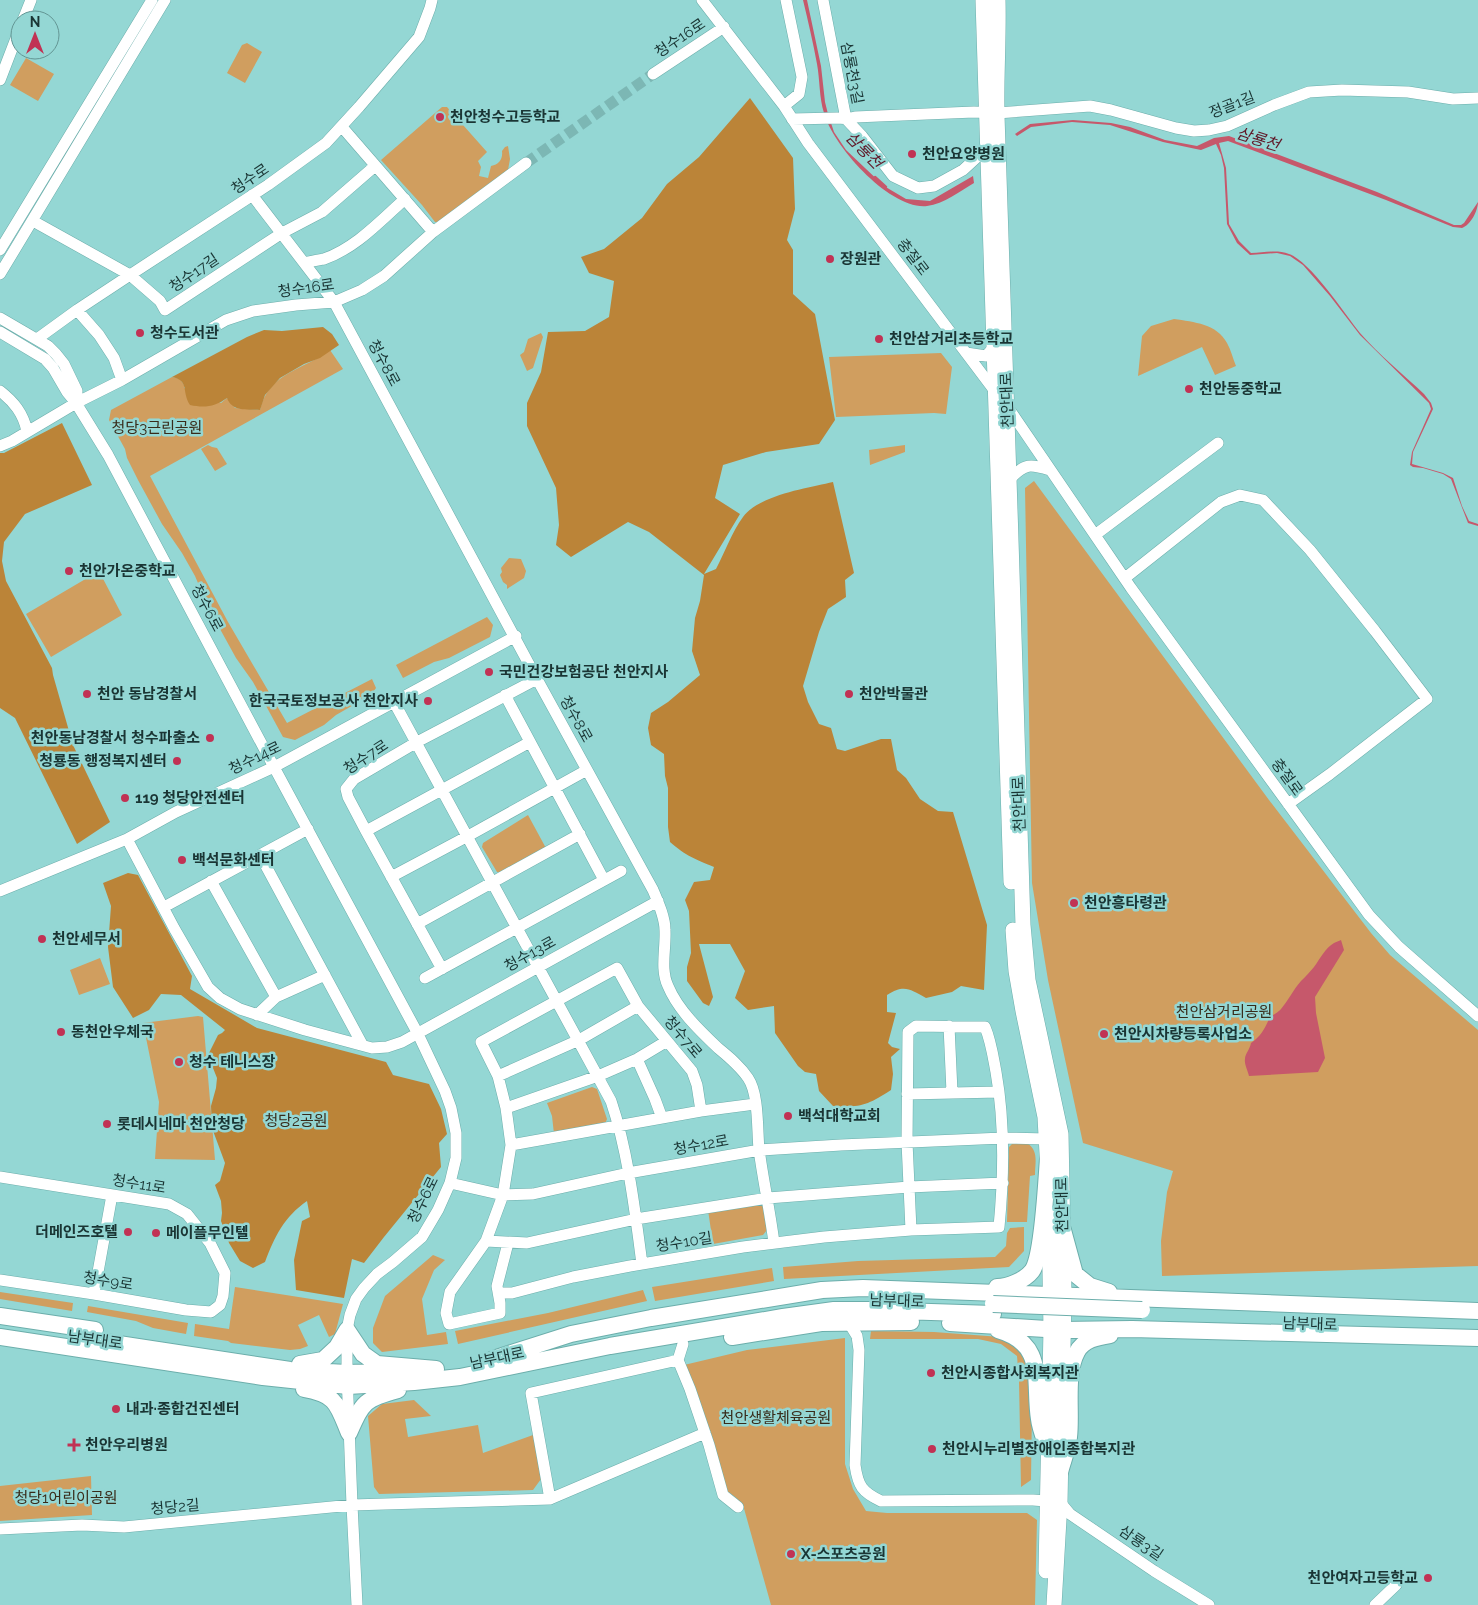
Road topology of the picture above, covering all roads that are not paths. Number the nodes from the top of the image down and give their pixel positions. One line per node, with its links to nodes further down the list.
1 (152, 0): 27 (street)
2 (165, 0): 24 (street)
3 (432, 0): 18 (street, 청수로)
4 (702, 0): 9 (street, 충절로)
5 (786, 0): 14 (street)
6 (823, 0): 16 (street, 삼룡천3길)
7 (983, 0): 15 (main road, 천안대로)
8 (998, 0): 15 (main road, 천안대로)
9 (724, 27): 11 (street, 청수16로); 14 (street, 충절로)
10 (10, 54): 12 (street)
11 (653, 74)
12 (0, 80)
13 (1478, 98): 15 (street, 정골1길)
14 (784, 106): 17 (street, 충절로)
15 (991, 113): 16 (street, 정골1길); 19 (main road, 천안대로); 42 (main road, 천안대로)
16 (842, 118): 17 (street, 정골1길); 19 (street, 삼룡천3길)
17 (792, 120): 37 (street, 충절로)
18 (342, 127): 21 (street); 22 (street, 청수로)
19 (987, 148): 36 (main road, 천안대로)
20 (526, 163): 25 (street, 청수16로)
21 (375, 166): 23 (street); 26 (street, 청수17길)
22 (252, 195): 26 (street); 30 (street, 청수로)
23 (405, 199): 25 (street); 28 (street)
24 (33, 221): 29 (street); 30 (street)
25 (433, 232): 31 (street, 청수16로)
26 (282, 234): 28 (street); 30 (street, 청수17길)
27 (0, 250)
28 (305, 263): 31 (street)
29 (0, 274)
30 (130, 275): 32 (street)
31 (334, 302): 38 (street, 청수16로); 50 (street, 청수8로)
32 (77, 310): 35 (street); 38 (street)
33 (0, 318): 35 (street, 청수6로)
34 (0, 332): 41 (street, 청수6로)
35 (38, 339): 41 (street, 청수6로)
36 (995, 346): 37 (street); 40 (main road, 천안대로)
37 (966, 352): 40 (street, 충절로)
38 (122, 380): 41 (street, 청수16로)
39 (0, 390): 43 (street)
40 (996, 393): 42 (street, 충절로); 103 (main road, 천안대로)
41 (76, 403): 43 (street, 청수16로); 56 (street, 청수6로)
42 (1008, 408): 46 (street, 충절로); 47 (main road, 천안대로)
43 (27, 431): 45 (street, 청수16로)
44 (1218, 443): 48 (street)
45 (0, 446)
46 (1050, 470): 47 (street); 48 (street, 충절로)
47 (1010, 479): 118 (main road, 천안대로)
48 (1096, 535): 49 (street, 충절로)
49 (1125, 578): 60 (street, 충절로); 60 (street)
50 (516, 636): 51 (street, 청수8로); 53 (street, 청수14로)
51 (537, 679): 52 (street, 청수7로); 57 (street, 청수8로)
52 (505, 695): 54 (street, 청수7로); 55 (street)
53 (394, 702): 54 (street); 56 (street, 청수14로)
54 (417, 742): 59 (street); 62 (street, 청수7로)
55 (530, 742): 58 (street); 59 (street)
56 (274, 767): 61 (street, 청수6로); 65 (street, 청수14로)
57 (587, 770): 58 (street); 73 (street, 청수8로)
58 (554, 787): 63 (street); 64 (street)
59 (442, 790): 62 (street); 64 (street)
60 (1288, 804): 85 (street, 충절로)
61 (308, 829): 66 (street); 87 (street, 청수6로)
62 (366, 831): 68 (street, 청수7로)
63 (580, 834): 69 (street); 71 (street)
64 (468, 836): 68 (street); 71 (street)
65 (127, 839): 72 (street, 청수14로); 74 (street)
66 (260, 855): 70 (street); 79 (street)
67 (621, 871): 69 (street)
68 (391, 877): 75 (street, 청수7로)
69 (604, 880): 76 (street)
70 (211, 881): 74 (street); 81 (street)
71 (492, 883): 75 (street); 76 (street)
72 (0, 891)
73 (658, 902): 77 (street, 청수13로); 97 (street, 청수8로)
74 (164, 907): 84 (street)
75 (418, 924): 78 (street, 청수7로)
76 (517, 928): 77 (street); 78 (street)
77 (538, 967): 82 (street); 87 (street, 청수13로)
78 (442, 968): 80 (street)
79 (325, 975): 81 (street); 90 (street)
80 (425, 978)
81 (276, 997): 84 (street)
82 (557, 1001): 83 (street, 청수7로); 88 (street); 92 (street)
83 (638, 1006): 88 (street); 89 (street, 청수7로)
84 (257, 1015): 90 (street)
85 (1478, 1016)
86 (949, 1026): 94 (street); 95 (street); 96 (street)
87 (418, 1034): 90 (street); 110 (street, 청수6로)
88 (578, 1040): 92 (street); 93 (street)
89 (667, 1040): 91 (street); 99 (street, 청수7로)
90 (362, 1044)
91 (637, 1059): 93 (street); 100 (street)
92 (498, 1076): 98 (street)
93 (598, 1076): 98 (street); 101 (street)
94 (952, 1092): 95 (street); 96 (street)
95 (999, 1092): 102 (street, 청수10길)
96 (907, 1094): 104 (street)
97 (755, 1104): 99 (street); 106 (street, 청수8로)
98 (506, 1108): 105 (street)
99 (701, 1111): 100 (street)
100 (662, 1118): 101 (street)
101 (618, 1126): 105 (street); 108 (street)
102 (1003, 1138): 103 (street, 청수12로); 104 (street, 청수12로); 111 (street, 청수10길)
103 (1047, 1139): 107 (main road, 천안대로)
104 (907, 1142): 106 (street, 청수12로); 112 (street)
105 (511, 1145): 114 (street)
106 (760, 1150): 108 (street, 청수12로); 115 (street, 청수8로)
107 (1048, 1159): 124 (highway); 127 (main road, 천안대로)
108 (628, 1173): 114 (street, 청수12로); 116 (street)
109 (0, 1177): 113 (street, 청수11로)
110 (450, 1183): 114 (street, 청수12로); 138 (street, 청수6로)
111 (1003, 1183): 112 (street, 청수10길); 117 (street, 청수10길)
112 (909, 1187): 115 (street, 청수10길); 117 (street)
113 (112, 1195): 126 (street); 130 (street, 청수11로)
114 (503, 1195): 119 (street)
115 (768, 1198): 116 (street, 청수10길); 121 (street, 청수8로)
116 (636, 1219): 120 (street, 청수10길); 122 (street)
117 (911, 1230): 121 (street, 청수10길)
118 (1063, 1230): 127 (main road, 천안대로); 131 (highway)
119 (486, 1241): 120 (street, 청수10길); 125 (street)
120 (508, 1243): 125 (street)
121 (774, 1243): 122 (street, 청수10길)
122 (642, 1264): 125 (street, 청수10길)
123 (0, 1280): 126 (street, 청수9로)
124 (935, 1291): 128 (highway); 145 (highway)
125 (499, 1293)
126 (94, 1294): 130 (street, 청수9로)
127 (1057, 1295): 128 (highway); 131 (highway); 137 (main road, 천안대로)
128 (995, 1309): 131 (highway); 135 (highway); 137 (highway); 145 (highway, 남부대로)
129 (1478, 1311): 131 (highway)
130 (211, 1312)
131 (1137, 1314): 133 (highway, 남부대로); 137 (highway); 139 (highway, 남부대로); 141 (highway); 152 (highway)
132 (0, 1316): 144 (highway)
133 (1478, 1319)
134 (849, 1323): 135 (highway); 143 (highway); 154 (street)
135 (956, 1323): 151 (highway)
136 (0, 1326): 144 (highway, 남부대로)
137 (1056, 1329): 151 (main road, 천안대로); 152 (main road, 천안대로)
138 (348, 1330): 146 (highway); 147 (highway); 148 (street, 청수6로)
139 (1478, 1330)
140 (0, 1338): 144 (highway, 남부대로)
141 (1478, 1338)
142 (0, 1345): 144 (highway)
143 (680, 1352): 145 (highway); 150 (street); 153 (street)
144 (168, 1357): 146 (highway, 남부대로)
145 (500, 1363): 147 (highway, 남부대로)
146 (262, 1371): 148 (highway, 남부대로); 149 (highway)
147 (437, 1374): 148 (highway, 남부대로); 149 (highway)
148 (348, 1380): 149 (street)
149 (349, 1433): 155 (street)
150 (705, 1433): 153 (street); 156 (street)
151 (1048, 1449): 154 (main road, 천안대로)
152 (1060, 1472): 154 (main road, 천안대로)
153 (550, 1499): 155 (street, 청당2길)
154 (1054, 1501): 160 (main road, 천안대로); 161 (main road, 천안대로); 162 (street, 삼룡3길)
155 (352, 1506): 157 (street, 청당2길); 159 (street)
156 (738, 1507)
157 (0, 1529)
158 (1396, 1585): 163 (street)
159 (357, 1605)
160 (1045, 1605)
161 (1054, 1605)
162 (1209, 1605)
163 (1375, 1605)

